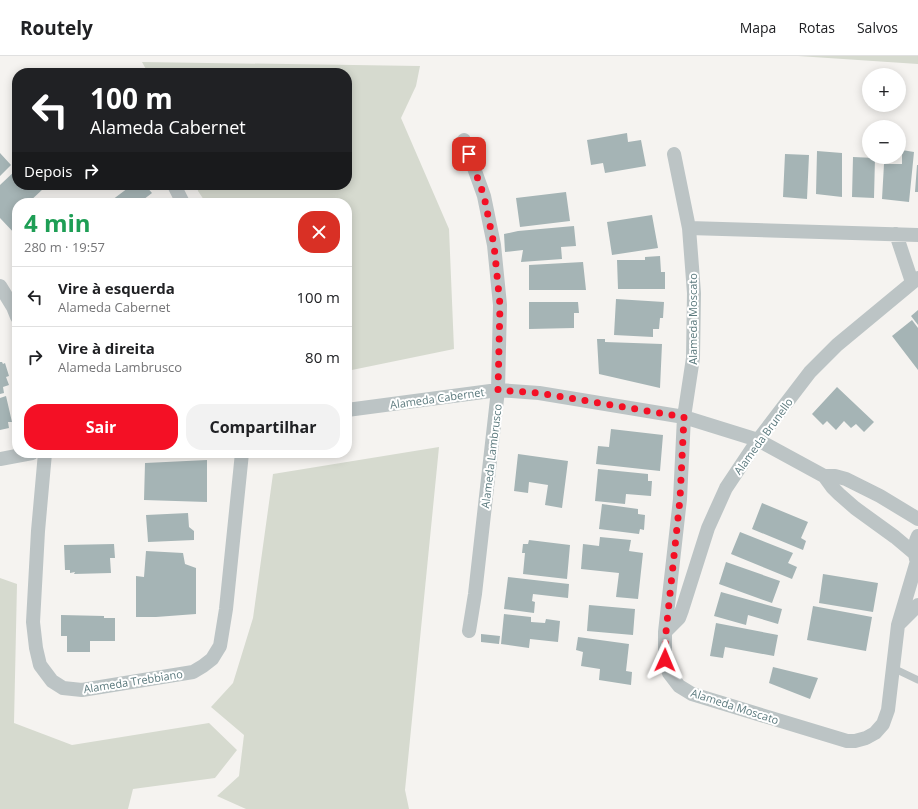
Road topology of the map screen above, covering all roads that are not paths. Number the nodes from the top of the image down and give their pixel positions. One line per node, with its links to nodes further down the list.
1 (464, 140): 9 (street, Alameda Lambrusco)
2 (674, 154): 3 (street, Alameda Moscato)
3 (689, 228): 4 (street); 11 (street, Alameda Moscato)
4 (896, 234): 5 (street); 6 (street)
5 (918, 235)
6 (915, 280): 12 (street, Alameda Brunello)
7 (0, 286): 8 (street)
8 (12, 305)
9 (498, 390): 10 (street, Alameda Cabernet); 11 (street, Alameda Cabernet); 23 (street, Alameda Lambrusco)
10 (352, 409)
11 (684, 417): 12 (street, Alameda Cabernet); 24 (street, Alameda Moscato)
12 (758, 440): 17 (street, Alameda Cabernet); 24 (street, Alameda Brunello)
13 (12, 457): 16 (street)
14 (45, 458): 15 (street, Alameda Trebbiano)
15 (241, 458)
16 (0, 459)
17 (824, 476): 18 (street); 20 (street)
18 (918, 519)
19 (918, 536): 20 (street, Alameda Moscato)
20 (916, 559): 22 (street, Alameda Moscato)
21 (918, 606): 22 (street)
22 (898, 625): 25 (street, Alameda Moscato)
23 (469, 631)
24 (666, 632): 25 (street, Alameda Moscato)
25 (893, 668): 26 (lane)
26 (918, 680)

